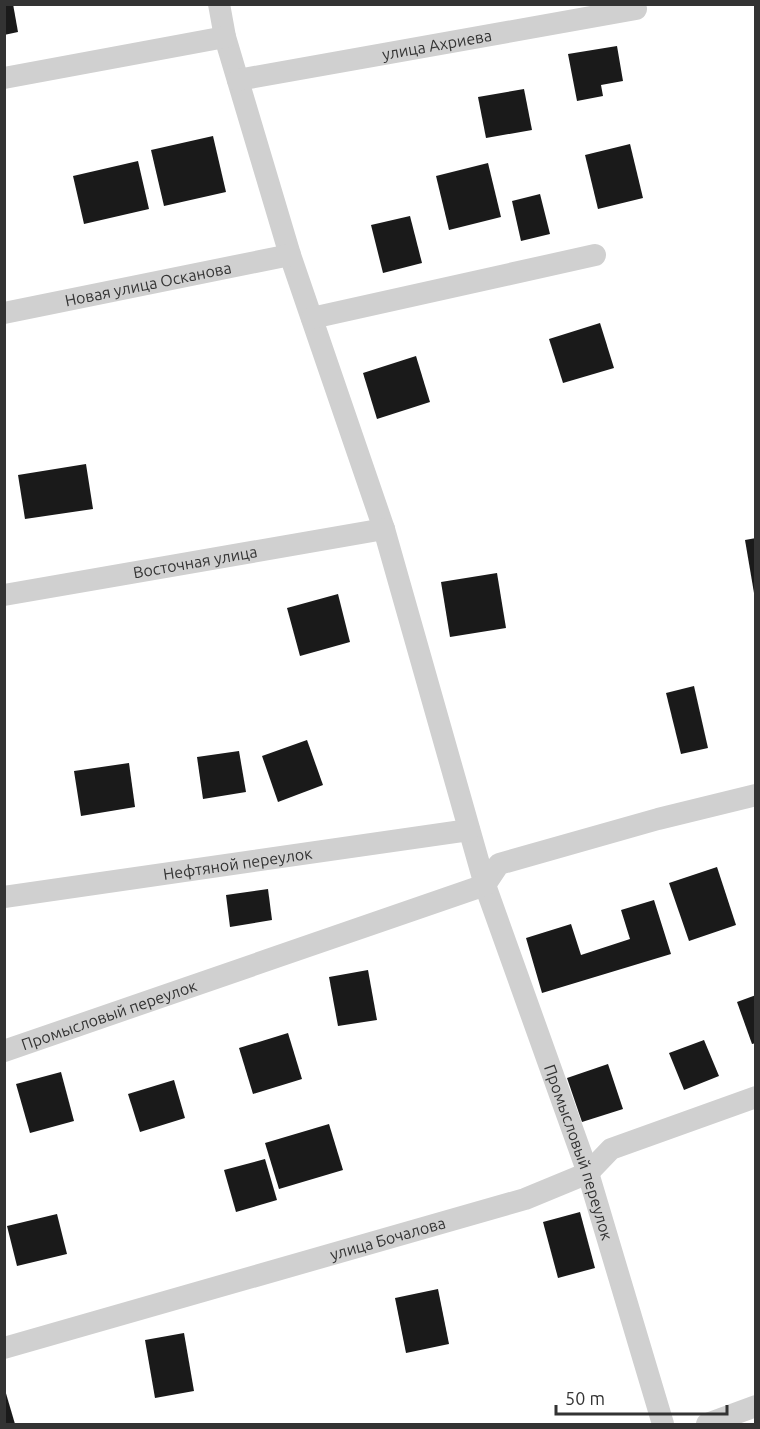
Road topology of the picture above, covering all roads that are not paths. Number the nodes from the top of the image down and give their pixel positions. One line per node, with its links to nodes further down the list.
1 (219, 4): 3 (street)
2 (636, 9): 5 (street, улица Ахриева)
3 (225, 37): 4 (street); 5 (street)
4 (4, 78)
5 (238, 80): 6 (street)
6 (290, 255): 8 (street, Новая улица Осканова); 9 (street)
7 (595, 255): 9 (street)
8 (4, 313)
9 (312, 318): 10 (street)
10 (384, 529): 11 (street, Восточная улица); 13 (street)
11 (4, 594)
12 (756, 795): 14 (street)
13 (469, 830): 14 (street); 15 (street, Нефтяной переулок)
14 (485, 885): 16 (street, Промысловый переулок); 18 (street, Промысловый переулок)
15 (4, 897)
16 (4, 1051)
17 (756, 1097): 18 (street, улица Бочалова)
18 (588, 1173): 19 (street, улица Бочалова); 21 (street, Промысловый переулок)
19 (4, 1348)
20 (756, 1406): 22 (street)
21 (663, 1425)
22 (706, 1425)

